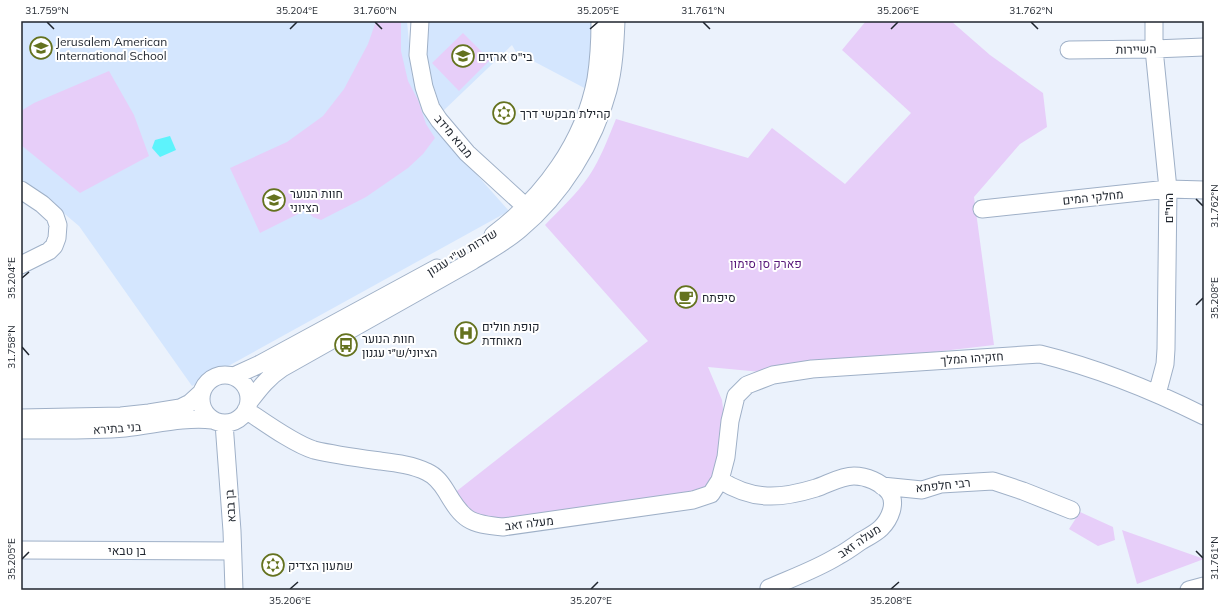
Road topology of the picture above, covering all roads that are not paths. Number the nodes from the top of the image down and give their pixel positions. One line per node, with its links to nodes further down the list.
1 (420, 21): 11 (street, מבוא מידב)
2 (600, 21): 11 (street, שדרות ש"י עגנון)
3 (616, 21): 18 (street, שדרות ש"י עגנון)
4 (1154, 21): 6 (street, החי"ם)
5 (1204, 47): 6 (street, השיירות)
6 (1154, 49): 7 (street, השיירות); 8 (street, החי"ם)
7 (1068, 50)
8 (1168, 189): 10 (street, מחלקי המים); 12 (street, מחלקי המים); 16 (street, החי"ם)
9 (21, 190): 13 (street)
10 (1204, 190)
11 (526, 207): 14 (street, שדרות ש"י עגנון)
12 (982, 209)
13 (21, 265)
14 (234, 376): 15 (street); 18 (street)
15 (201, 393): 20 (street, בני בתירא); 21 (street)
16 (1157, 394): 17 (street, חזקיהו המלך); 19 (street, חזקיהו המלך)
17 (736, 396): 23 (street, מעלה זאב)
18 (248, 406): 21 (street); 23 (street, מעלה זאב)
19 (1204, 416)
20 (21, 418)
21 (218, 421): 22 (street, בני בתירא); 27 (street, בן בבא)
22 (21, 430)
23 (720, 480): 24 (street, מעלה זאב)
24 (882, 486): 25 (street, רבי חלפתא); 29 (street, מעלה זאב)
25 (1071, 510)
26 (21, 550): 27 (street, בן טבאי)
27 (232, 551): 30 (street, בן בבא)
28 (1204, 586): 31 (street)
29 (769, 588)
30 (234, 590)
31 (1189, 590)

